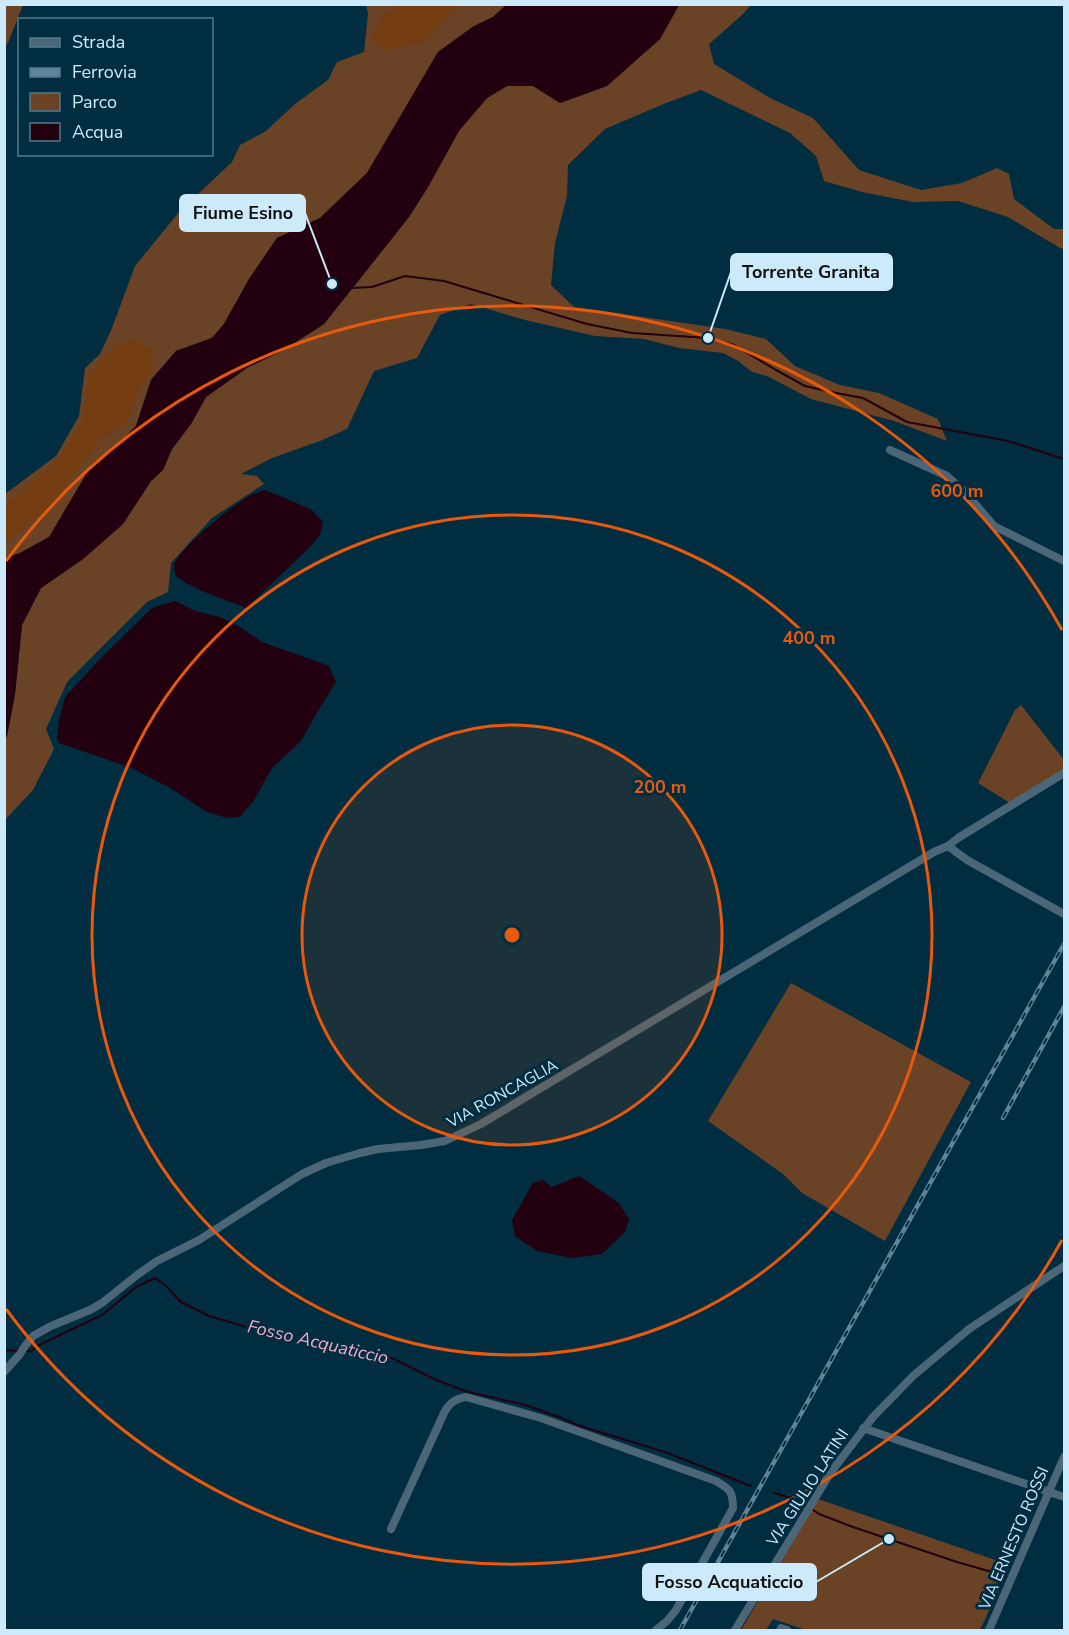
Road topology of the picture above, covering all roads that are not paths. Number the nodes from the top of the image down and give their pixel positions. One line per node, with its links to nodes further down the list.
1 (890, 450): 2 (street)
2 (1065, 561)
3 (1065, 773): 4 (street, VIA RONCAGLIA)
4 (948, 846): 5 (street); 7 (street, VIA RONCAGLIA)
5 (1065, 914)
6 (1065, 1266): 8 (street, VIA GIULIO LATINI)
7 (4, 1372)
8 (863, 1428): 10 (street); 14 (street, VIA GIULIO LATINI)
9 (1065, 1456): 10 (street, VIA ERNESTO ROSSI)
10 (1049, 1492): 11 (street); 15 (street, VIA ERNESTO ROSSI)
11 (1065, 1497)
12 (391, 1529): 13 (street)
13 (656, 1630)
14 (735, 1630)
15 (989, 1630)

